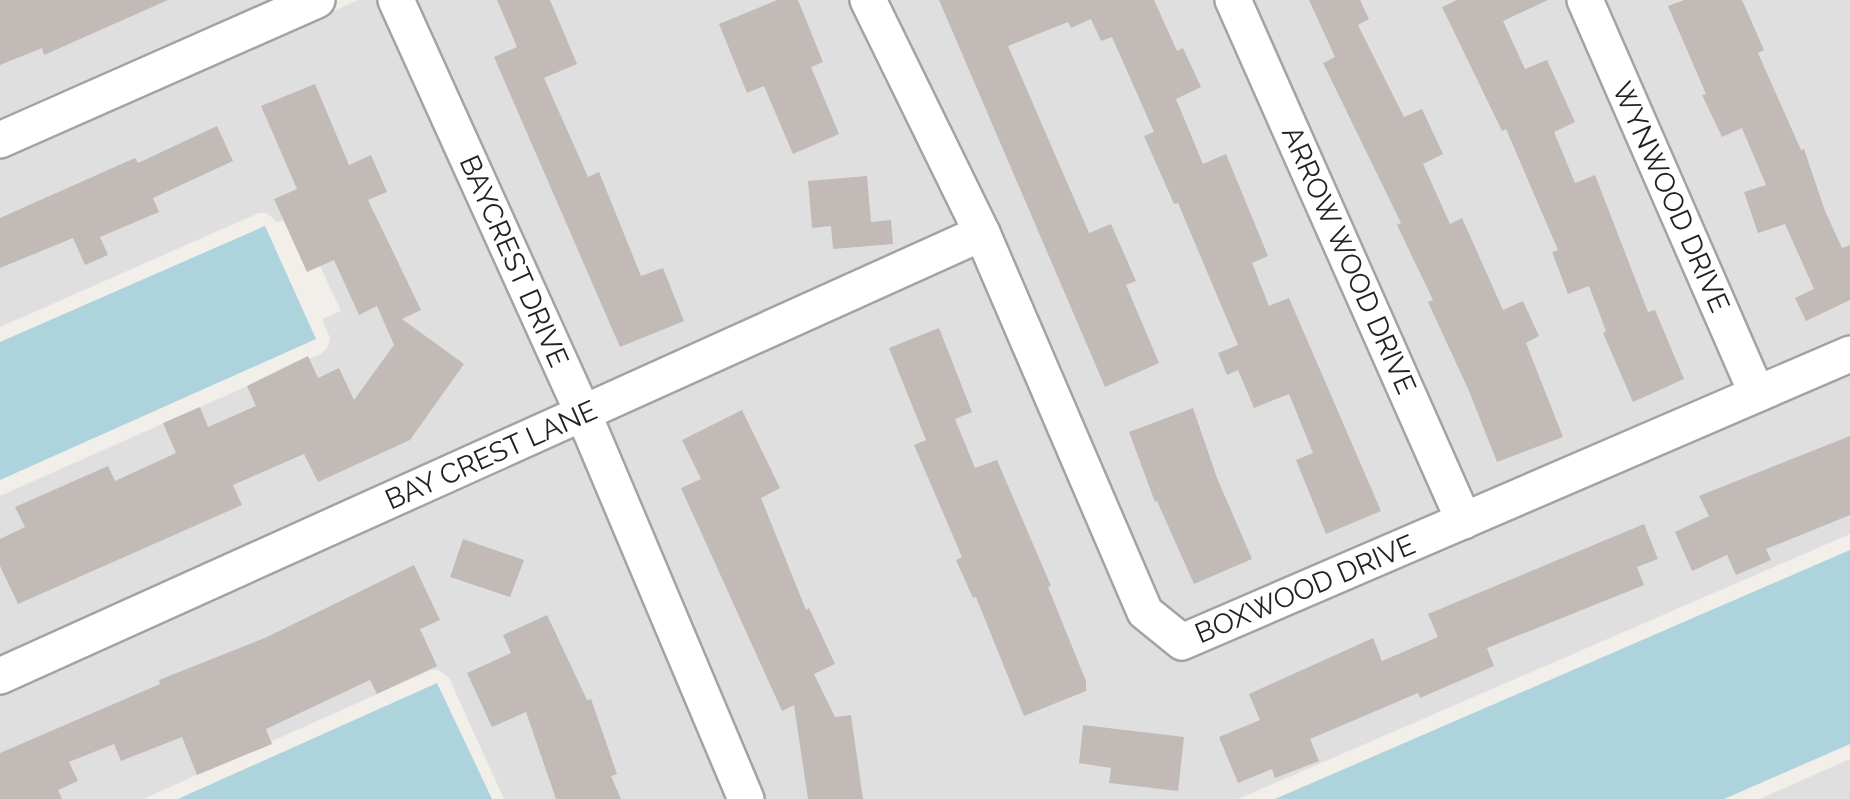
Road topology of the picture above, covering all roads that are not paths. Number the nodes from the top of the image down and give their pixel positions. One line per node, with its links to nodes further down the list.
1 (317, 0): 6 (street)
2 (396, 0): 10 (street, BAYCREST DRIVE)
3 (868, 0): 7 (street)
4 (1233, 0): 11 (street, ARROW WOOD DRIVE)
5 (1585, 0): 9 (street, WYNWOOD DRIVE)
6 (0, 140)
7 (982, 233): 10 (street, BAY CREST LANE); 11 (street, BOXWOOD DRIVE)
8 (1850, 354): 9 (street, BOXWOOD DRIVE)
9 (1758, 394): 11 (street, BOXWOOD DRIVE)
10 (582, 414): 12 (street, BAY CREST LANE); 13 (street, BAYCREST DRIVE)
11 (1464, 521)
12 (0, 676)
13 (746, 799)

